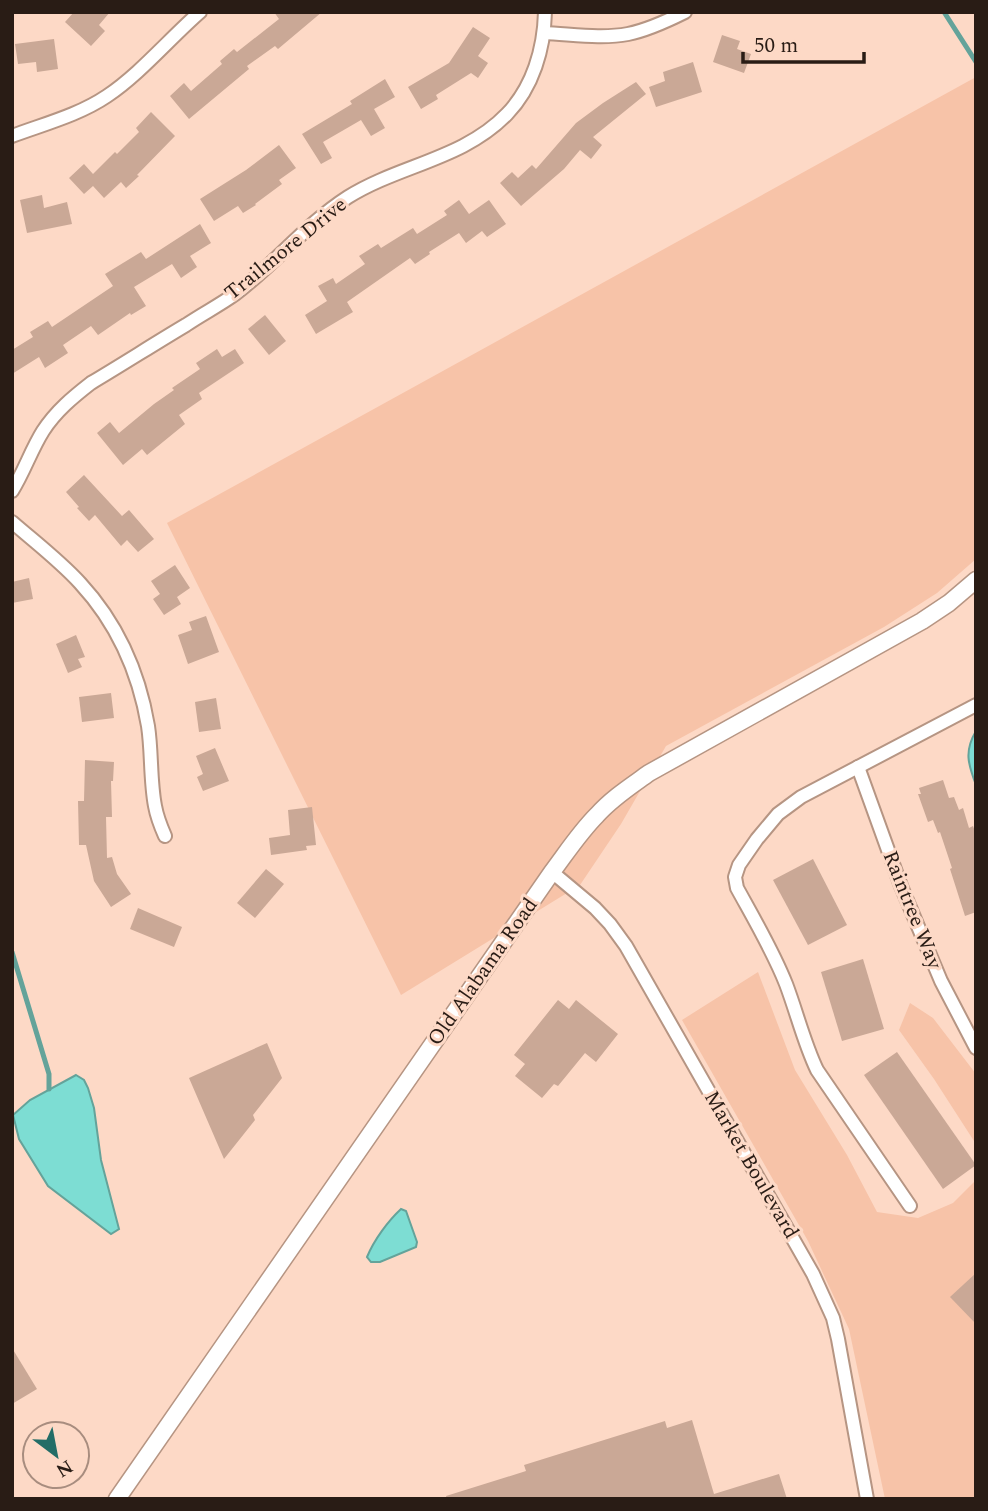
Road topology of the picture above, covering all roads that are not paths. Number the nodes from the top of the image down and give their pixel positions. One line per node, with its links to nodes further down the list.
1 (200, 12): 5 (street)
2 (545, 12): 4 (street, Trailmore Drive)
3 (685, 12): 4 (street)
4 (544, 33): 6 (street, Trailmore Drive)
5 (12, 136)
6 (12, 491)
7 (12, 522): 11 (street)
8 (976, 580): 12 (street, Old Alabama Road)
9 (976, 705): 10 (street)
10 (858, 767): 13 (street, Raintree Way); 14 (street)
11 (165, 836)
12 (552, 872): 15 (street, Old Alabama Road); 16 (street, Market Boulevard)
13 (976, 1048)
14 (910, 1206)
15 (117, 1499)
16 (867, 1499)

